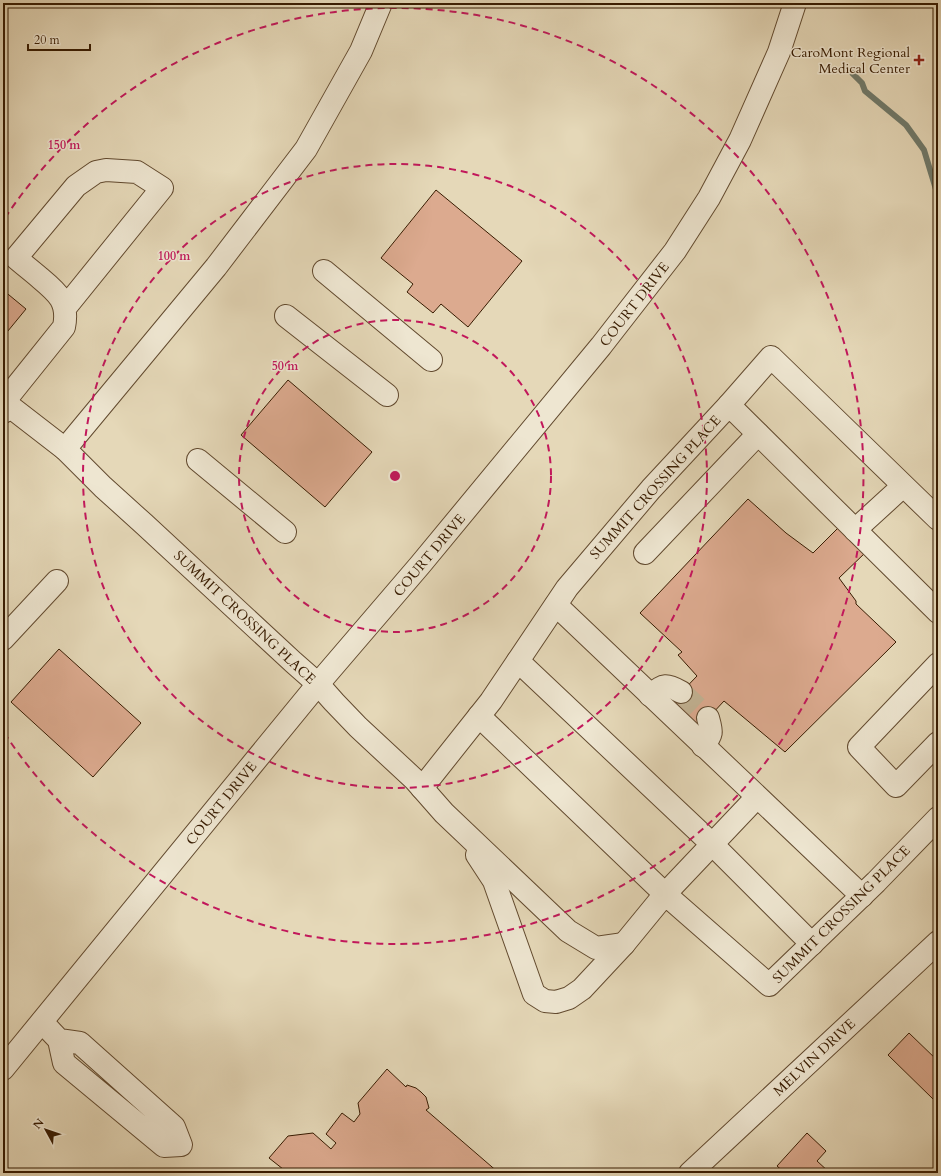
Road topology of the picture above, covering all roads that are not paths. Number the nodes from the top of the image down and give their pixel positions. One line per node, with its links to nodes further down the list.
1 (381, 3): 12 (street)
2 (795, 3): 25 (street, COURT DRIVE)
3 (324, 271): 6 (street)
4 (65, 308): 4 (street); 8 (street)
5 (286, 316): 7 (street)
6 (431, 360)
7 (387, 395)
8 (3, 403)
9 (729, 405): 11 (street, SUMMIT CROSSING PLACE); 14 (street); 20 (street, SUMMIT CROSSING PLACE)
10 (3, 412): 12 (street, SUMMIT CROSSING PLACE)
11 (758, 434): 16 (street, SUMMIT CROSSING PLACE); 18 (street)
12 (65, 449): 25 (street, SUMMIT CROSSING PLACE)
13 (198, 460): 17 (street)
14 (904, 486): 15 (street); 16 (street)
15 (938, 519)
16 (855, 530): 21 (street, SUMMIT CROSSING PLACE)
17 (285, 532)
18 (645, 553)
19 (56, 581): 22 (street)
20 (556, 605): 23 (street, SUMMIT CROSSING PLACE); 27 (street)
21 (938, 612)
22 (3, 639)
23 (518, 661): 28 (street, SUMMIT CROSSING PLACE); 36 (street)
24 (938, 664): 30 (street)
25 (318, 684): 32 (street, SUMMIT CROSSING PLACE); 42 (street, COURT DRIVE)
26 (681, 692): 27 (street)
27 (650, 695): 31 (street)
28 (479, 716): 32 (street, SUMMIT CROSSING PLACE); 37 (street)
29 (708, 718): 31 (street)
30 (938, 743)
31 (704, 746): 33 (street)
32 (422, 788): 35 (street, SUMMIT CROSSING PLACE)
33 (757, 797): 36 (street); 38 (street)
34 (938, 818): 38 (street, SUMMIT CROSSING PLACE)
35 (459, 826): 39 (street, SUMMIT CROSSING PLACE); 39 (street, SUMMIT CROSSING PLACE)
36 (712, 844): 37 (street); 40 (street)
37 (665, 894): 39 (street, SUMMIT CROSSING PLACE); 40 (street, SUMMIT CROSSING PLACE)
38 (862, 896): 40 (street, SUMMIT CROSSING PLACE)
39 (624, 944)
40 (812, 944)
41 (936, 946): 45 (street, MELVIN DRIVE)
42 (42, 1022): 43 (street); 44 (street, COURT DRIVE)
43 (59, 1040): 43 (street)
44 (3, 1069)
45 (690, 1173)

